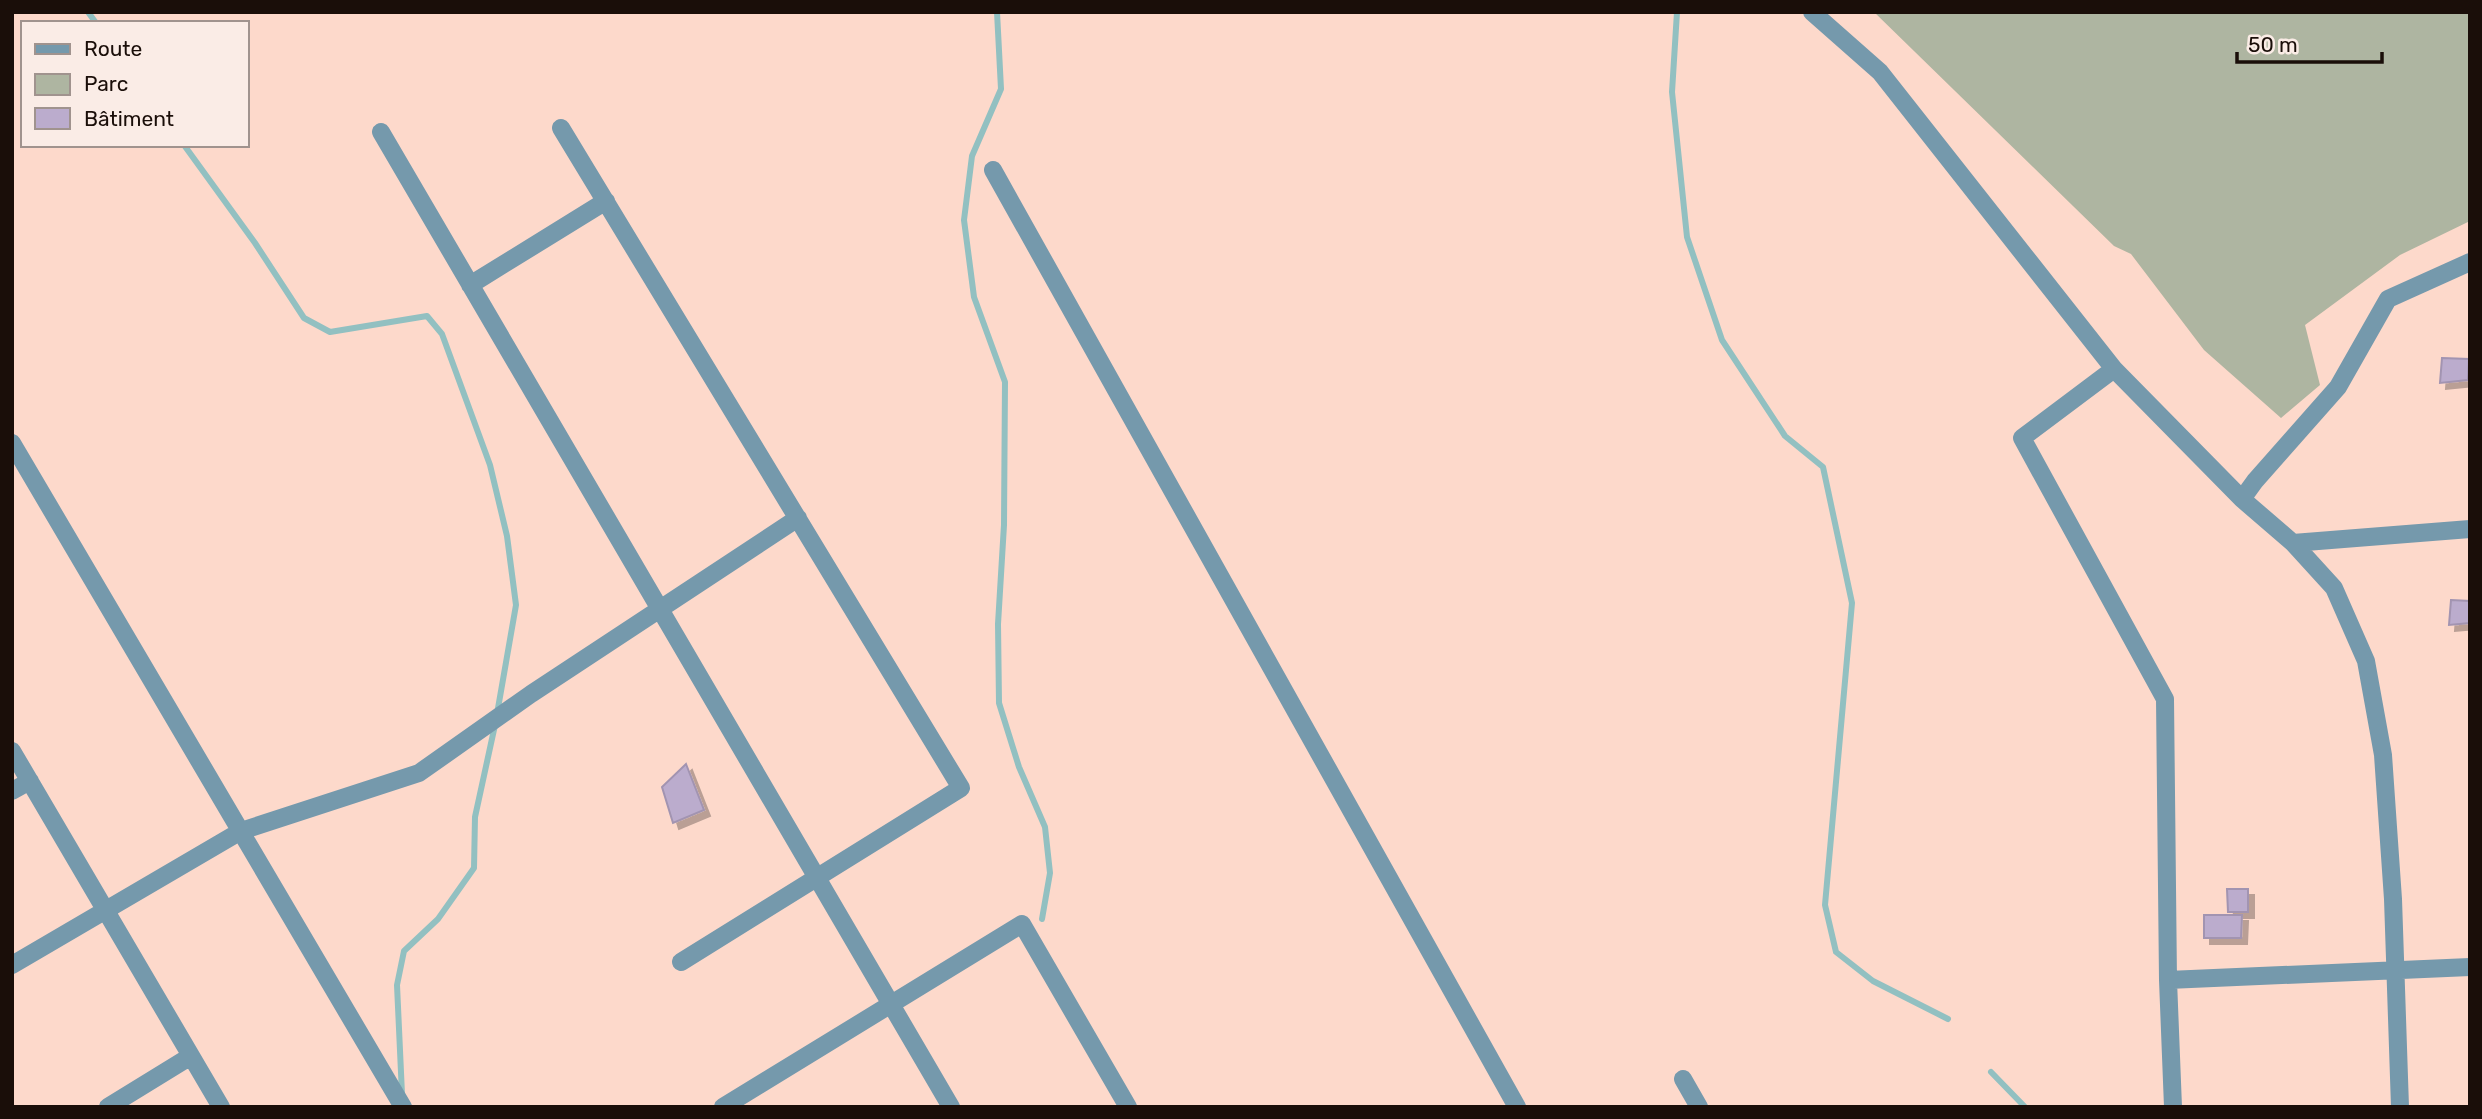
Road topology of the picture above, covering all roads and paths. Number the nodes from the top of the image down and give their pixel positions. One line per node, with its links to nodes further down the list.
1 (1812, 12): 8 (street)
2 (561, 128): 5 (street)
3 (381, 132): 7 (street)
4 (993, 170): 35 (street)
5 (606, 201): 7 (street); 11 (street)
6 (2470, 262): 10 (street)
7 (470, 285): 14 (street)
8 (2114, 369): 10 (street); 25 (street)
9 (12, 443): 18 (street)
10 (2242, 499): 13 (street)
11 (798, 518): 14 (street); 19 (street)
12 (2470, 529): 13 (street)
13 (2293, 543): 24 (street)
14 (660, 609): 18 (street); 19 (street)
15 (12, 751): 16 (street)
16 (30, 781): 17 (street); 20 (street)
17 (12, 791)
18 (241, 831): 20 (street); 29 (street)
19 (817, 878): 21 (street); 26 (street)
20 (106, 910): 22 (street); 27 (street)
21 (681, 962)
22 (12, 965)
23 (2470, 967): 24 (street)
24 (2395, 970): 25 (street); 38 (street)
25 (2168, 980): 37 (street)
26 (891, 1004): 32 (street); 33 (street); 34 (street)
27 (191, 1056): 30 (street); 31 (street)
28 (1683, 1079): 36 (street)
29 (402, 1106)
30 (108, 1107)
31 (221, 1107)
32 (723, 1107)
33 (951, 1107)
34 (1128, 1107)
35 (1517, 1107)
36 (1699, 1107)
37 (2173, 1107)
38 (2400, 1107)

